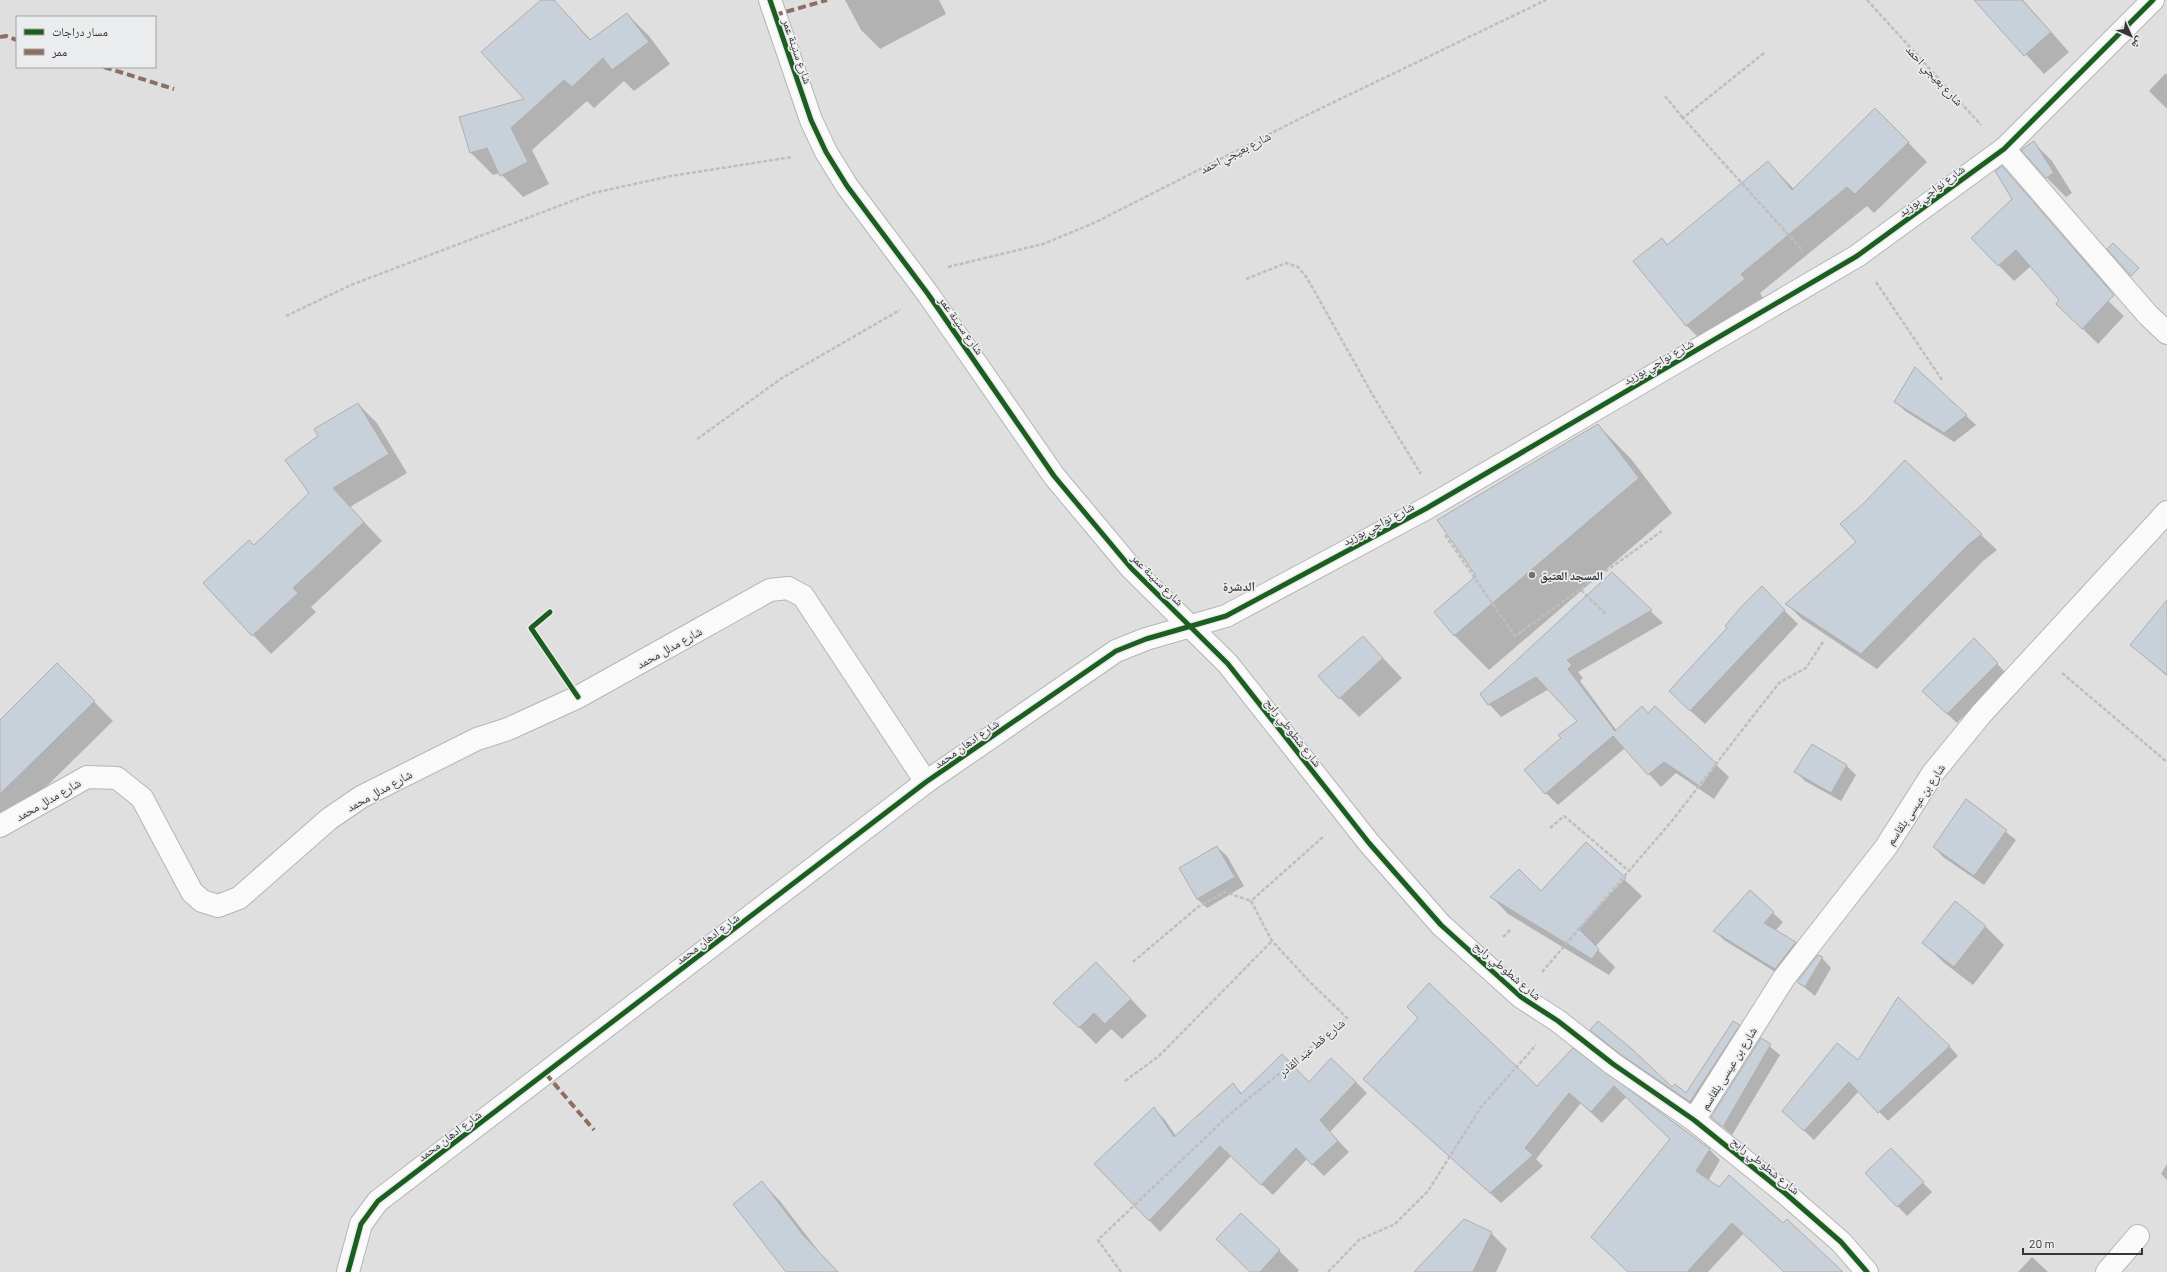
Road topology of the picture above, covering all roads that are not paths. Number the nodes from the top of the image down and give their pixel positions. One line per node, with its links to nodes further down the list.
1 (770, 0): 6 (street, شارع سنينة عمر)
2 (2153, 0): 3 (street, شارع نواجي بوزيد)
3 (2004, 149): 4 (street); 6 (street, شارع نواجي بوزيد)
4 (2167, 333)
5 (2167, 512): 10 (street, شارع بن عيسى بلقاسم)
6 (1192, 627): 7 (street, شارع نواجي بوزيد); 10 (street, شارع شطوطي رابح)
7 (1116, 651): 8 (street, شارع ادهان محمد)
8 (926, 782): 9 (street, شارع مدلل محمد); 12 (street, شارع ادهان محمد)
9 (0, 826)
10 (1694, 1120): 13 (street, شارع شطوطي رابح)
11 (2138, 1236): 14 (street)
12 (348, 1272)
13 (1867, 1272)
14 (2107, 1272)

